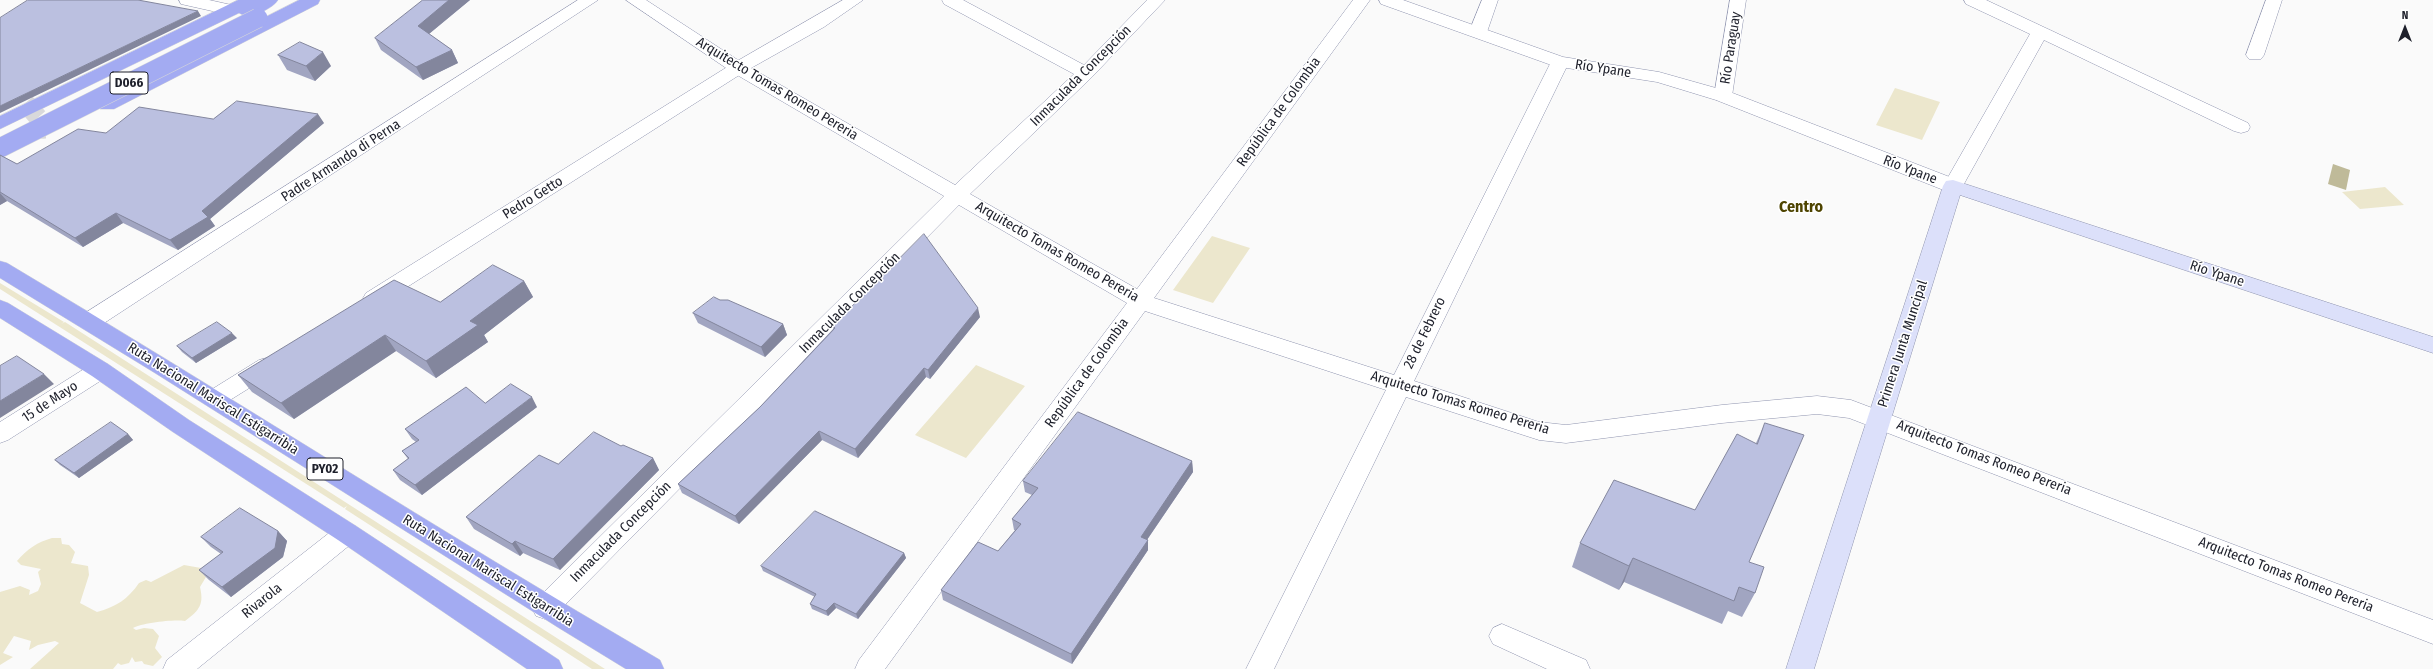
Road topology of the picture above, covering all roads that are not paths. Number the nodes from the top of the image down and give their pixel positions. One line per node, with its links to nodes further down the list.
1 (188, 0): 16 (street)
2 (270, 0): 16 (highway, D066)
3 (292, 0): 16 (highway, D066)
4 (312, 0): 28 (highway)
5 (590, 0): 35 (street, Padre Armando di Perna)
6 (634, 0): 21 (street, Arquitecto Tomas Romeo Pereria)
7 (855, 0): 21 (street, Pedro Getto)
8 (950, 0): 22 (street)
9 (1157, 0): 22 (street, Inmaculada Concepción)
10 (1362, 0): 32 (street, República de Colombia)
11 (1387, 0): 17 (street, Río Ypane)
12 (1490, 0): 17 (street)
13 (1738, 0): 23 (street, Río Paraguay)
14 (1972, 0): 18 (street)
15 (2274, 0): 19 (street)
16 (246, 10): 24 (highway); 26 (highway, D066); 27 (highway, D066, bridge)
17 (1478, 32): 20 (street, Río Ypane)
18 (2039, 33): 25 (street); 29 (street, Primera Junta Muncipal)
19 (2255, 55)
20 (1560, 62): 23 (street, Río Ypane); 39 (street, 28 de Febrero)
21 (738, 68): 30 (street, Arquitecto Tomas Romeo Pereria); 34 (street, Pedro Getto)
22 (1086, 73): 30 (street, Inmaculada Concepción)
23 (1723, 96): 29 (street, Río Ypane)
24 (0, 123)
25 (2241, 127)
26 (0, 133)
27 (0, 148)
28 (0, 157)
29 (1953, 186): 36 (main road, Río Ypane); 41 (main road, Primera Junta Muncipal)
30 (957, 195): 32 (street, Arquitecto Tomas Romeo Pereria); 44 (street, Inmaculada Concepción)
31 (0, 268): 35 (highway, Ruta Nacional Mariscal Estigarribia / PY02)
32 (1140, 300): 39 (street, Arquitecto Tomas Romeo Pereria); 50 (street, República de Colombia)
33 (0, 308): 38 (highway)
34 (355, 310)
35 (90, 321): 40 (highway, Ruta Nacional Mariscal Estigarribia / PY02)
36 (2433, 345)
37 (282, 357): 40 (street)
38 (100, 370): 42 (street, 15 de Mayo); 43 (highway)
39 (1400, 384): 41 (street, Arquitecto Tomas Romeo Pereria); 51 (street, 28 de Febrero)
40 (214, 399): 44 (highway, Ruta Nacional Mariscal Estigarribia / PY02)
41 (1879, 418): 45 (street, Arquitecto Tomas Romeo Pereria); 53 (main road, Primera Junta Muncipal)
42 (0, 434)
43 (347, 533): 47 (street, Rivarola); 48 (highway)
44 (545, 608): 49 (highway, Ruta Nacional Mariscal Estigarribia / PY02)
45 (2433, 632)
46 (1502, 636): 52 (street)
47 (177, 669)
48 (549, 669)
49 (650, 669)
50 (869, 669)
51 (1260, 669)
52 (1576, 669)
53 (1800, 669)

